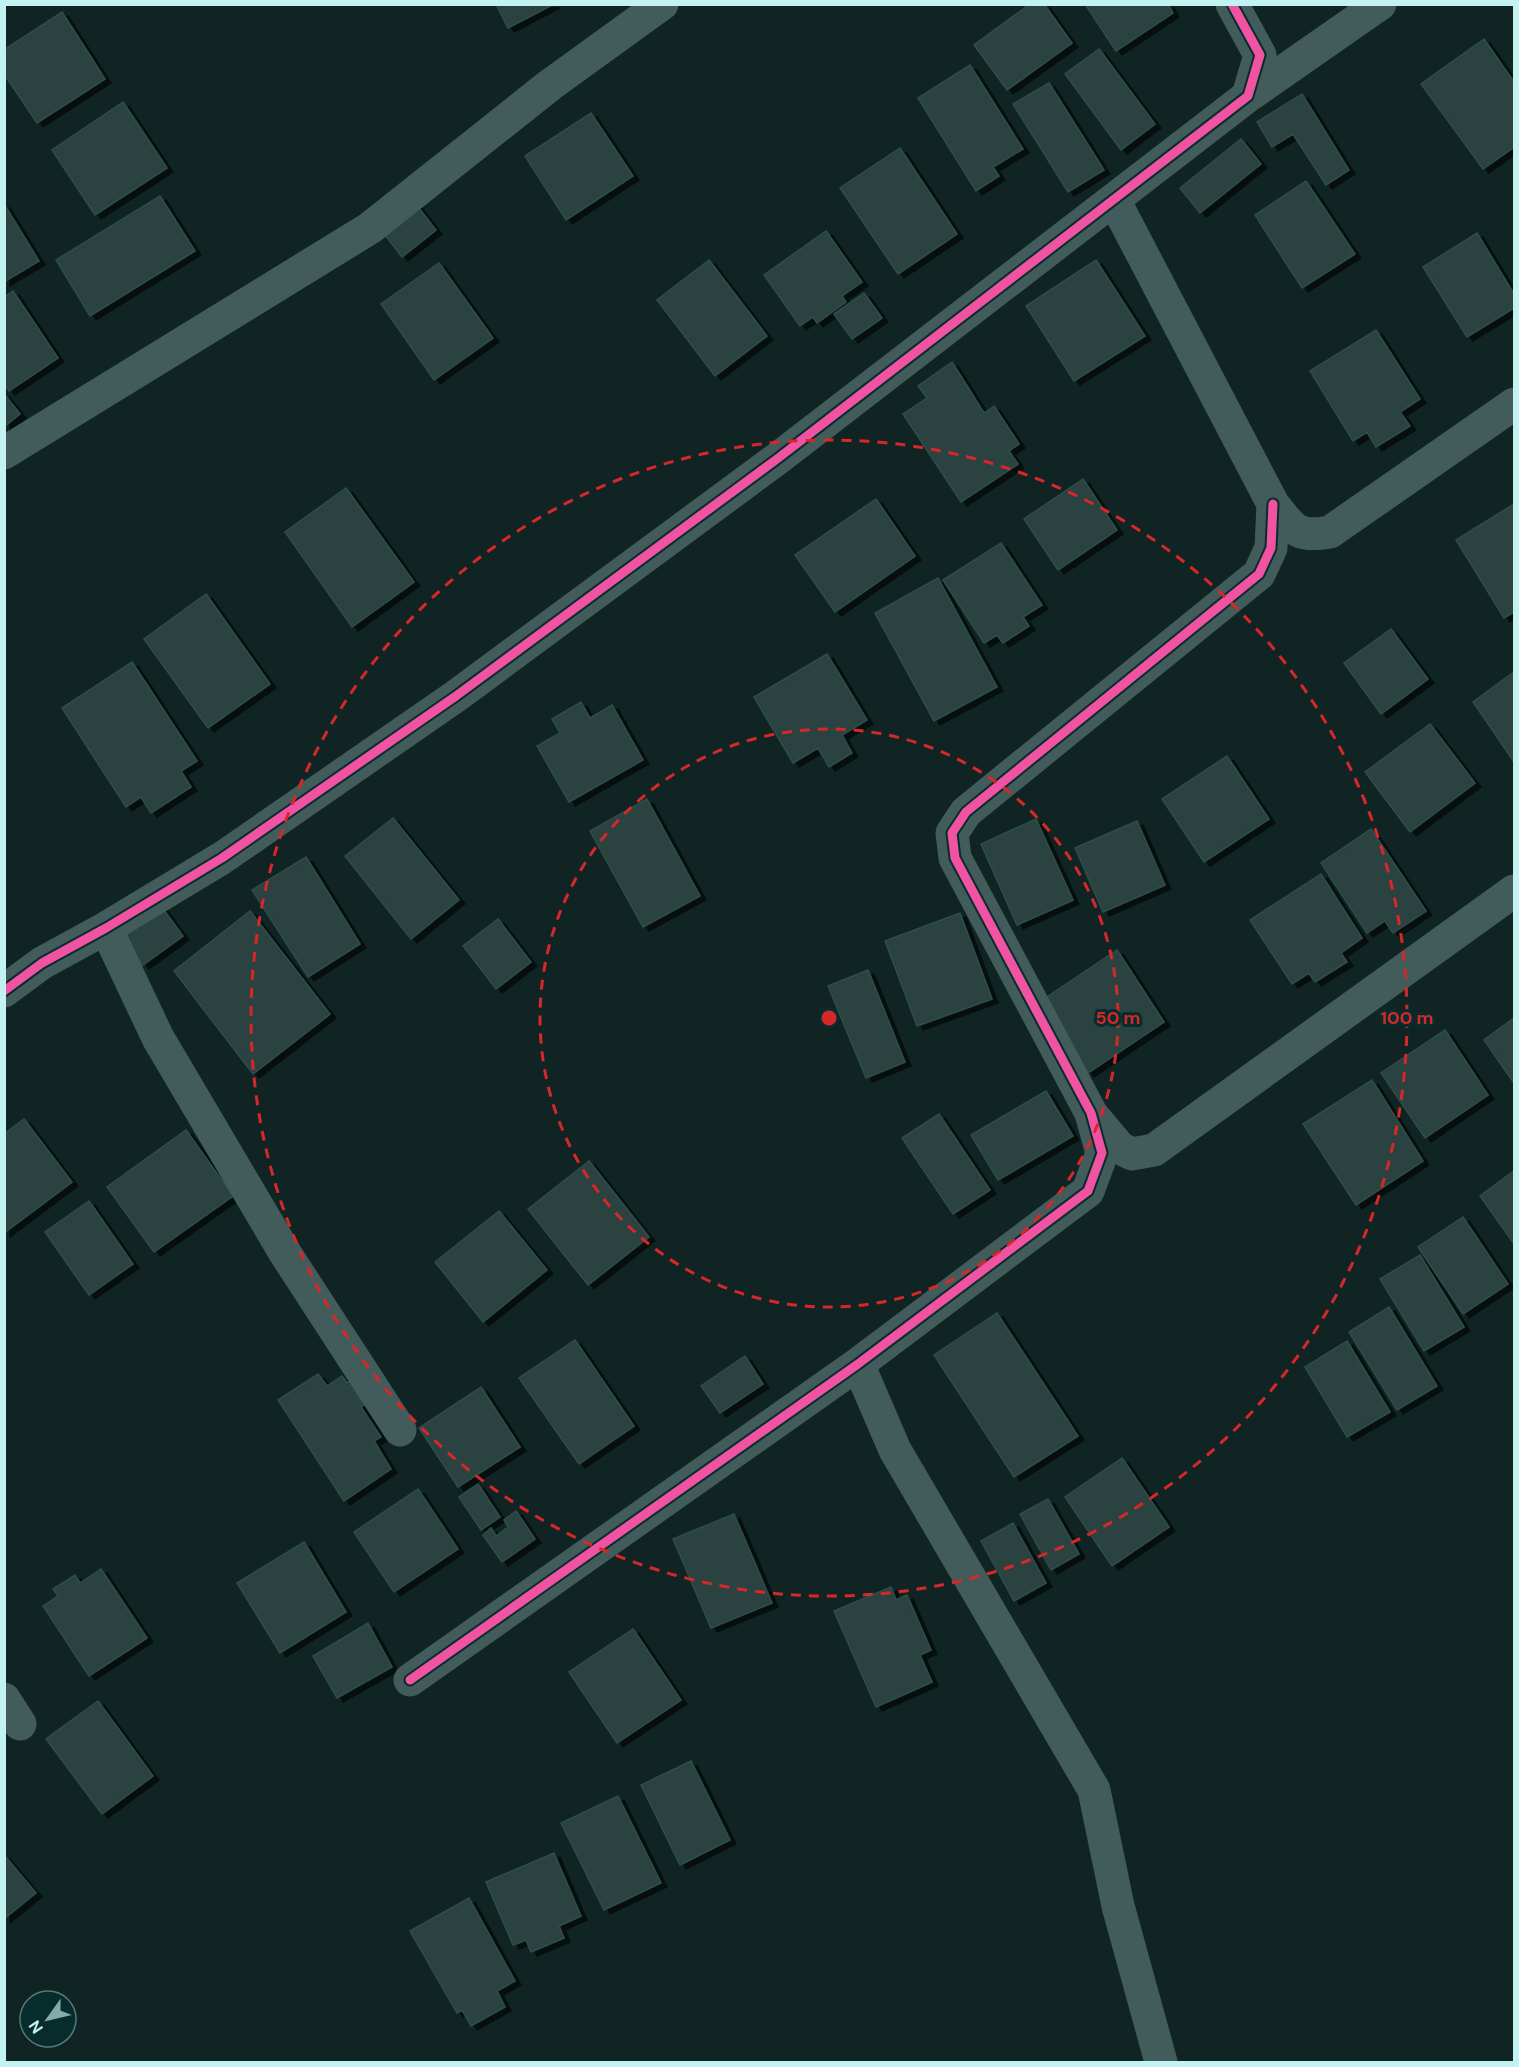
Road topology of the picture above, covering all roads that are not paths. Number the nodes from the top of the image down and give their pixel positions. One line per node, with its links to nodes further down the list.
1 (662, 4): 7 (street)
2 (1232, 4): 4 (street)
3 (1380, 4): 4 (street)
4 (1248, 96): 5 (street)
5 (1114, 200): 8 (street); 10 (street)
6 (1515, 404): 8 (street)
7 (4, 453)
8 (1273, 504): 12 (street)
9 (1515, 891): 12 (street)
10 (106, 928): 11 (street); 14 (street)
11 (4, 991)
12 (1091, 1113): 13 (street)
13 (858, 1364): 15 (street); 16 (street)
14 (400, 1430)
15 (410, 1680)
16 (1161, 2062)

